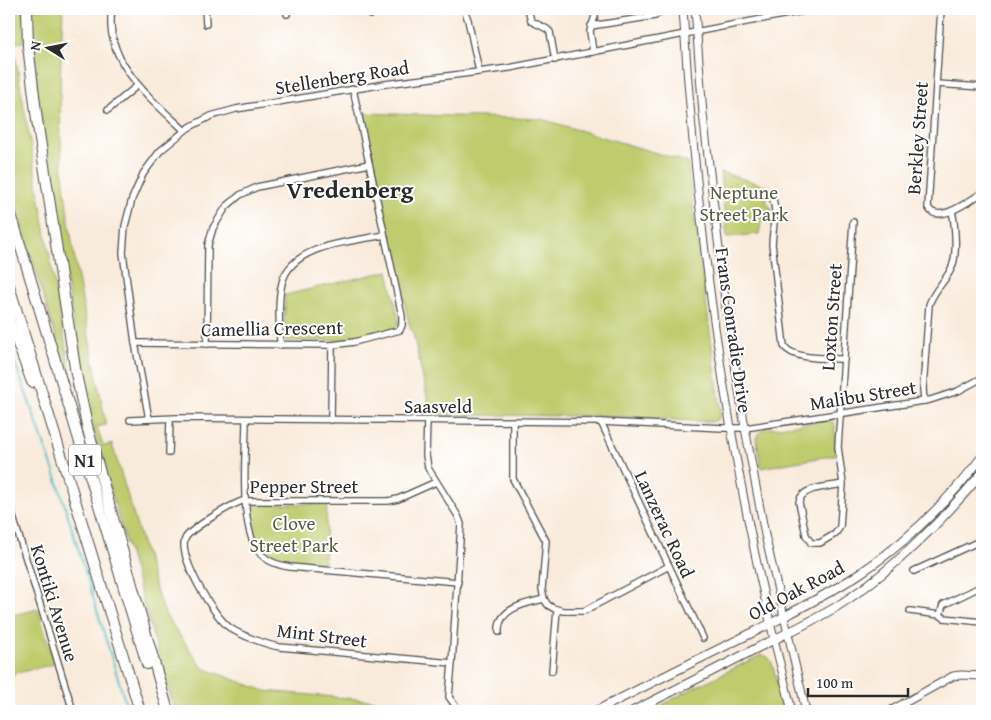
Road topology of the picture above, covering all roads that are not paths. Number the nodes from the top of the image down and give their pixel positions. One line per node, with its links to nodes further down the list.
1 (27, 9): 83 (highway)
2 (112, 9): 20 (street)
3 (205, 9): 12 (street)
4 (464, 9): 18 (street)
5 (528, 9): 17 (street)
6 (595, 9): 13 (street)
7 (660, 9): 13 (street)
8 (682, 9): 15 (street, Frans Conradie Drive)
9 (695, 9): 14 (street, Frans Conradie Drive)
10 (814, 9): 14 (street, Stellenberg Road)
11 (941, 9): 19 (street, Berkley Street)
12 (206, 24)
13 (591, 26): 16 (street)
14 (697, 32): 15 (street, Stellenberg Road); 51 (street, Frans Conradie Drive)
15 (684, 34): 16 (street, Stellenberg Road); 50 (street, Frans Conradie Drive)
16 (593, 52): 17 (street, Stellenberg Road)
17 (555, 60): 18 (street, Stellenberg Road)
18 (479, 71): 22 (street, Stellenberg Road)
19 (936, 84): 21 (street); 29 (street, Berkley Street)
20 (138, 85): 23 (street); 24 (street)
21 (982, 87)
22 (353, 89): 24 (street, Stellenberg Road); 25 (street, Camellia Crescent)
23 (108, 110)
24 (184, 130): 34 (street, Stellenberg Road)
25 (369, 164): 31 (street, Camellia Crescent); 35 (street)
26 (982, 192): 29 (street)
27 (773, 199): 38 (street)
28 (9, 208): 82 (highway, N1)
29 (952, 211): 40 (street)
30 (853, 222): 38 (street, Loxton Street)
31 (384, 235): 36 (street); 37 (street, Camellia Crescent)
32 (9, 286): 54 (highway, N1)
33 (9, 320): 54 (highway)
34 (135, 343): 35 (street, Camellia Crescent); 42 (street, Stellenberg Road)
35 (207, 344): 36 (street, Camellia Crescent)
36 (280, 345): 37 (street, Camellia Crescent)
37 (332, 345): 46 (street)
38 (844, 359): 41 (street, Loxton Street)
39 (982, 378): 40 (street, Malibu Street)
40 (924, 401): 41 (street, Malibu Street)
41 (840, 414): 51 (street, Malibu Street); 57 (street, Loxton Street)
42 (149, 419): 43 (street, Saasveld); 45 (street, Saasveld)
43 (170, 419): 44 (street, Saasveld); 52 (street)
44 (246, 419): 46 (street, Saasveld); 58 (street)
45 (130, 420)
46 (331, 420): 47 (street, Saasveld)
47 (427, 421): 48 (street, Saasveld); 56 (street)
48 (513, 422): 49 (street, Saasveld); 66 (street)
49 (601, 422): 50 (street, Saasveld); 62 (street, Lanzerac Road)
50 (731, 428): 51 (street, Saasveld); 72 (street, Frans Conradie Drive)
51 (745, 428): 70 (street, Frans Conradie Drive)
52 (169, 453)
53 (982, 457): 70 (main road, Old Oak Road)
54 (64, 467): 81 (highway, N1)
55 (982, 473): 74 (main road, Old Oak Road)
56 (436, 482): 58 (street, Pepper Street); 64 (street)
57 (843, 484): 57 (street, Loxton Street)
58 (245, 500): 61 (street, Pepper Street); 64 (street)
59 (9, 504): 80 (street, Kontiki Avenue)
60 (982, 540): 63 (street)
61 (184, 544): 77 (street, Mint Street)
62 (669, 566): 67 (street); 75 (street, Lanzerac Road)
63 (914, 572)
64 (458, 582): 77 (street)
65 (982, 586): 69 (street)
66 (544, 599): 67 (street); 73 (street)
67 (557, 610): 78 (street)
68 (910, 611): 69 (street)
69 (940, 615): 71 (street)
70 (783, 618): 72 (main road, Old Oak Road); 74 (street, Frans Conradie Drive)
71 (982, 622)
72 (770, 624): 76 (street, Frans Conradie Drive); 85 (main road, Old Oak Road)
73 (499, 632)
74 (787, 634): 76 (main road, Old Oak Road); 88 (street, Frans Conradie Drive)
75 (703, 638)
76 (774, 640): 86 (main road, Old Oak Road); 87 (street, Frans Conradie Drive)
77 (452, 663): 84 (street)
78 (552, 671)
79 (982, 676): 89 (street)
80 (72, 711)
81 (140, 711)
82 (162, 711)
83 (168, 711)
84 (459, 711)
85 (596, 711)
86 (633, 711)
87 (792, 711)
88 (806, 711)
89 (891, 711)

